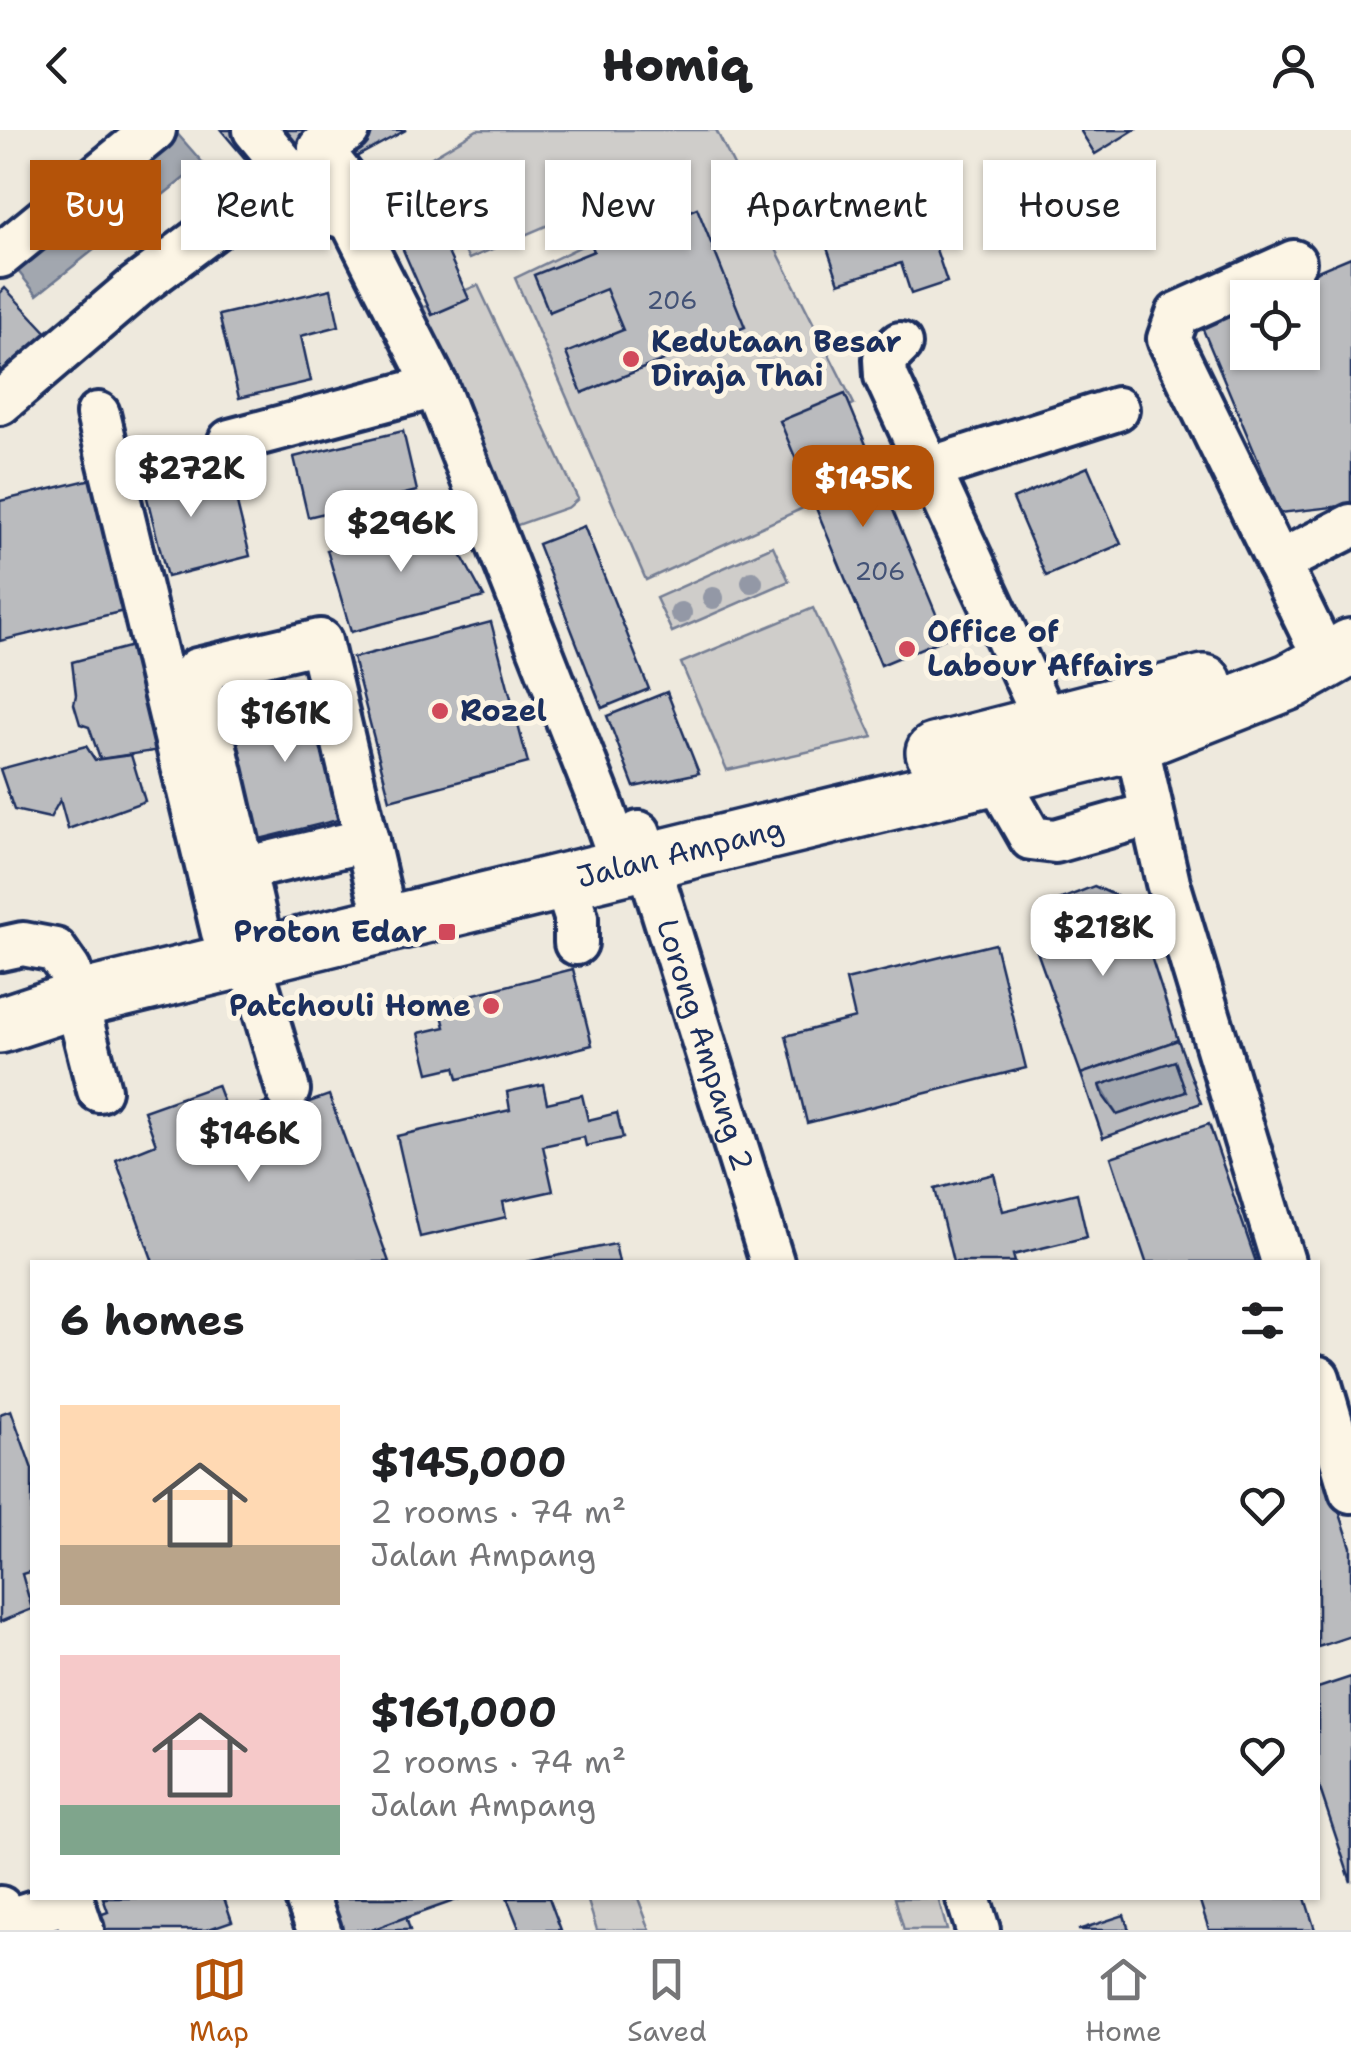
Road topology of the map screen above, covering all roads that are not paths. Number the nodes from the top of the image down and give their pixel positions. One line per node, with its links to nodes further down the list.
1 (154, 130): 8 (street)
2 (255, 130): 4 (street)
3 (348, 130): 5 (street, Lorong Ampang 2)
4 (281, 160)
5 (350, 187)
6 (185, 250): 12 (street)
7 (366, 250): 11 (street, Lorong Ampang 2)
8 (0, 256)
9 (1294, 262): 18 (street)
10 (900, 344): 16 (street)
11 (436, 386): 15 (street); 25 (street, Lorong Ampang 2)
12 (0, 403)
13 (1118, 409): 16 (street)
14 (98, 414): 29 (street)
15 (230, 441)
16 (930, 469): 20 (street)
17 (1351, 526): 18 (street)
18 (1278, 563): 19 (street)
19 (1338, 631): 20 (main road, Jalan Ampang); 21 (main road, Jalan Ampang)
20 (1047, 724): 25 (main road, Jalan Ampang)
21 (1136, 742): 22 (main road, Jalan Ampang); 23 (street)
22 (995, 775): 23 (street); 25 (main road, Jalan Ampang)
23 (1151, 814): 38 (street)
24 (367, 840): 26 (street); 26 (street); 28 (street)
25 (630, 847): 27 (main road, Jalan Ampang); 28 (main road, Jalan Ampang); 37 (street, Lorong Ampang 2)
26 (244, 869): 29 (street)
27 (564, 881): 29 (main road, Jalan Ampang); 30 (street)
28 (379, 893): 29 (main road, Jalan Ampang)
29 (242, 938): 32 (main road, Jalan Ampang); 36 (street)
30 (576, 944)
31 (0, 950): 32 (street)
32 (73, 985): 33 (main road, Jalan Ampang); 34 (main road, Jalan Ampang); 35 (street)
33 (0, 988)
34 (0, 1024)
35 (100, 1090)
36 (288, 1090)
37 (771, 1260)
38 (1282, 1260)
39 (1320, 1385): 40 (street)
40 (1351, 1490)
41 (281, 1900): 46 (street)
42 (308, 1900): 47 (street)
43 (969, 1900): 48 (street)
44 (0, 1908): 45 (street)
45 (82, 1930)
46 (291, 1930)
47 (319, 1930)
48 (978, 1930)

